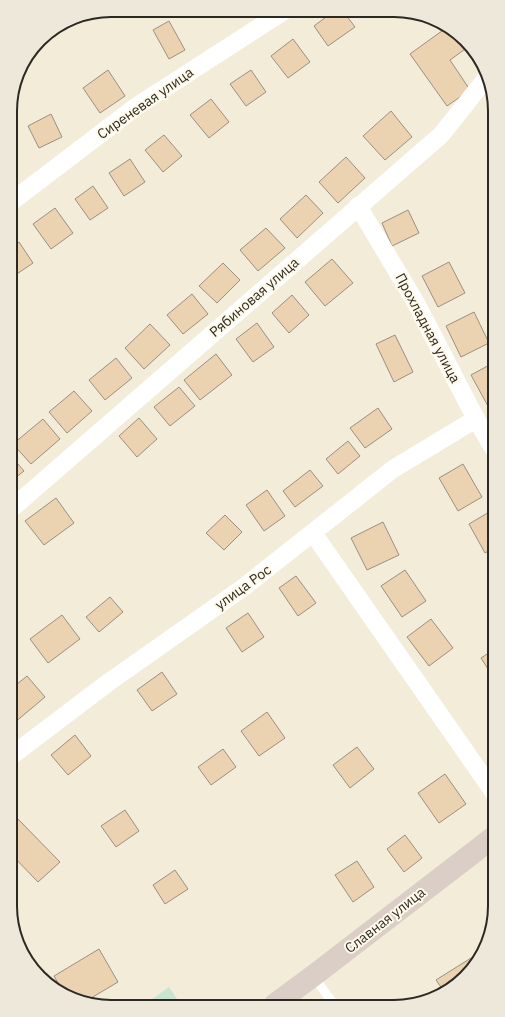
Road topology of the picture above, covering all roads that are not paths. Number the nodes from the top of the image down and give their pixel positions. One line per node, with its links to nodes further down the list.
1 (275, 17): 3 (street, Сиреневая улица)
2 (483, 82): 4 (street, Рябиновая улица)
3 (17, 197)
4 (358, 206): 5 (street, Прохладная улица); 7 (street, Рябиновая улица)
5 (476, 419): 6 (street, Прохладная улица); 8 (street, улица Рос)
6 (488, 439)
7 (17, 504)
8 (313, 533): 9 (street, улица Рос); 10 (street)
9 (17, 752)
10 (488, 784)
11 (488, 841): 12 (street, Славная улица)
12 (313, 976): 13 (street, Славная улица); 14 (lane)
13 (280, 1000)
14 (331, 1000)

